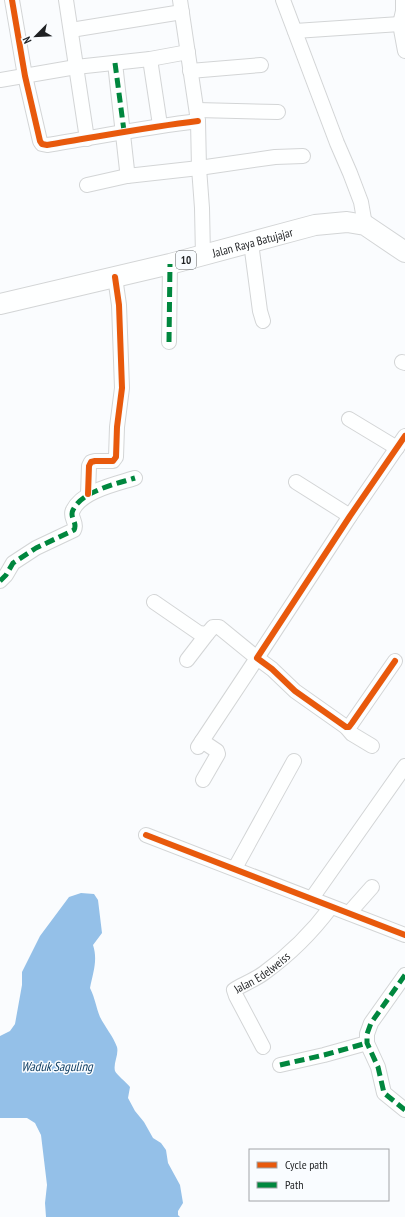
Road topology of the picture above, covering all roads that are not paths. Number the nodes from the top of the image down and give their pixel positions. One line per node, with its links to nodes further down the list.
1 (12, 0): 16 (street)
2 (66, 0): 7 (street)
3 (283, 0): 8 (street)
4 (403, 0): 6 (street)
5 (181, 6): 7 (street); 10 (street)
6 (400, 24): 8 (street); 9 (street)
7 (70, 30): 14 (street)
8 (295, 31): 27 (street)
9 (405, 51)
10 (188, 52): 11 (street); 15 (street)
11 (150, 59): 12 (street); 20 (street)
12 (115, 63): 14 (street); 21 (street)
13 (261, 65): 15 (street)
14 (76, 67): 16 (street); 22 (street)
15 (190, 70): 19 (street)
16 (25, 76): 17 (street); 22 (street)
17 (0, 80)
18 (278, 112): 19 (street)
19 (198, 116): 20 (street); 24 (street)
20 (160, 125): 21 (street)
21 (124, 131): 22 (street); 25 (street)
22 (87, 139)
23 (303, 156): 24 (street)
24 (199, 168): 25 (street); 30 (street)
25 (127, 176): 26 (street)
26 (87, 185)
27 (368, 226): 28 (highway, Jalan Raya Batujajar / 10); 29 (highway, Jalan Raya Batujajar / 10)
28 (251, 243): 30 (highway, Jalan Raya Batujajar / 10); 34 (street)
29 (400, 248)
30 (203, 256): 31 (highway, Jalan Raya Batujajar / 10)
31 (170, 264): 32 (highway, Jalan Raya Batujajar / 10); 35 (street)
32 (115, 277): 33 (highway, Jalan Raya Batujajar / 10); 41 (street)
33 (0, 304)
34 (263, 321)
35 (169, 342)
36 (349, 418): 38 (street)
37 (405, 436): 38 (street)
38 (397, 448): 42 (street)
39 (136, 478): 41 (street)
40 (296, 482): 42 (street)
41 (88, 494): 43 (street)
42 (350, 516): 46 (street)
43 (0, 580)
44 (154, 602): 45 (street)
45 (207, 634): 46 (street); 47 (street)
46 (257, 658): 49 (street); 53 (street)
47 (187, 660)
48 (395, 661): 49 (street)
49 (346, 727): 50 (street)
50 (372, 746)
51 (294, 761): 55 (street)
52 (405, 766): 57 (street)
53 (203, 780)
54 (146, 835): 55 (street)
55 (235, 868): 57 (street)
56 (372, 887): 59 (street)
57 (312, 898): 58 (street)
58 (331, 907): 59 (street); 63 (street, Jalan Edelweiss)
59 (349, 913): 60 (street)
60 (405, 935)
61 (405, 975): 62 (street)
62 (367, 1043): 64 (street); 65 (street)
63 (263, 1047)
64 (280, 1065)
65 (405, 1110)

